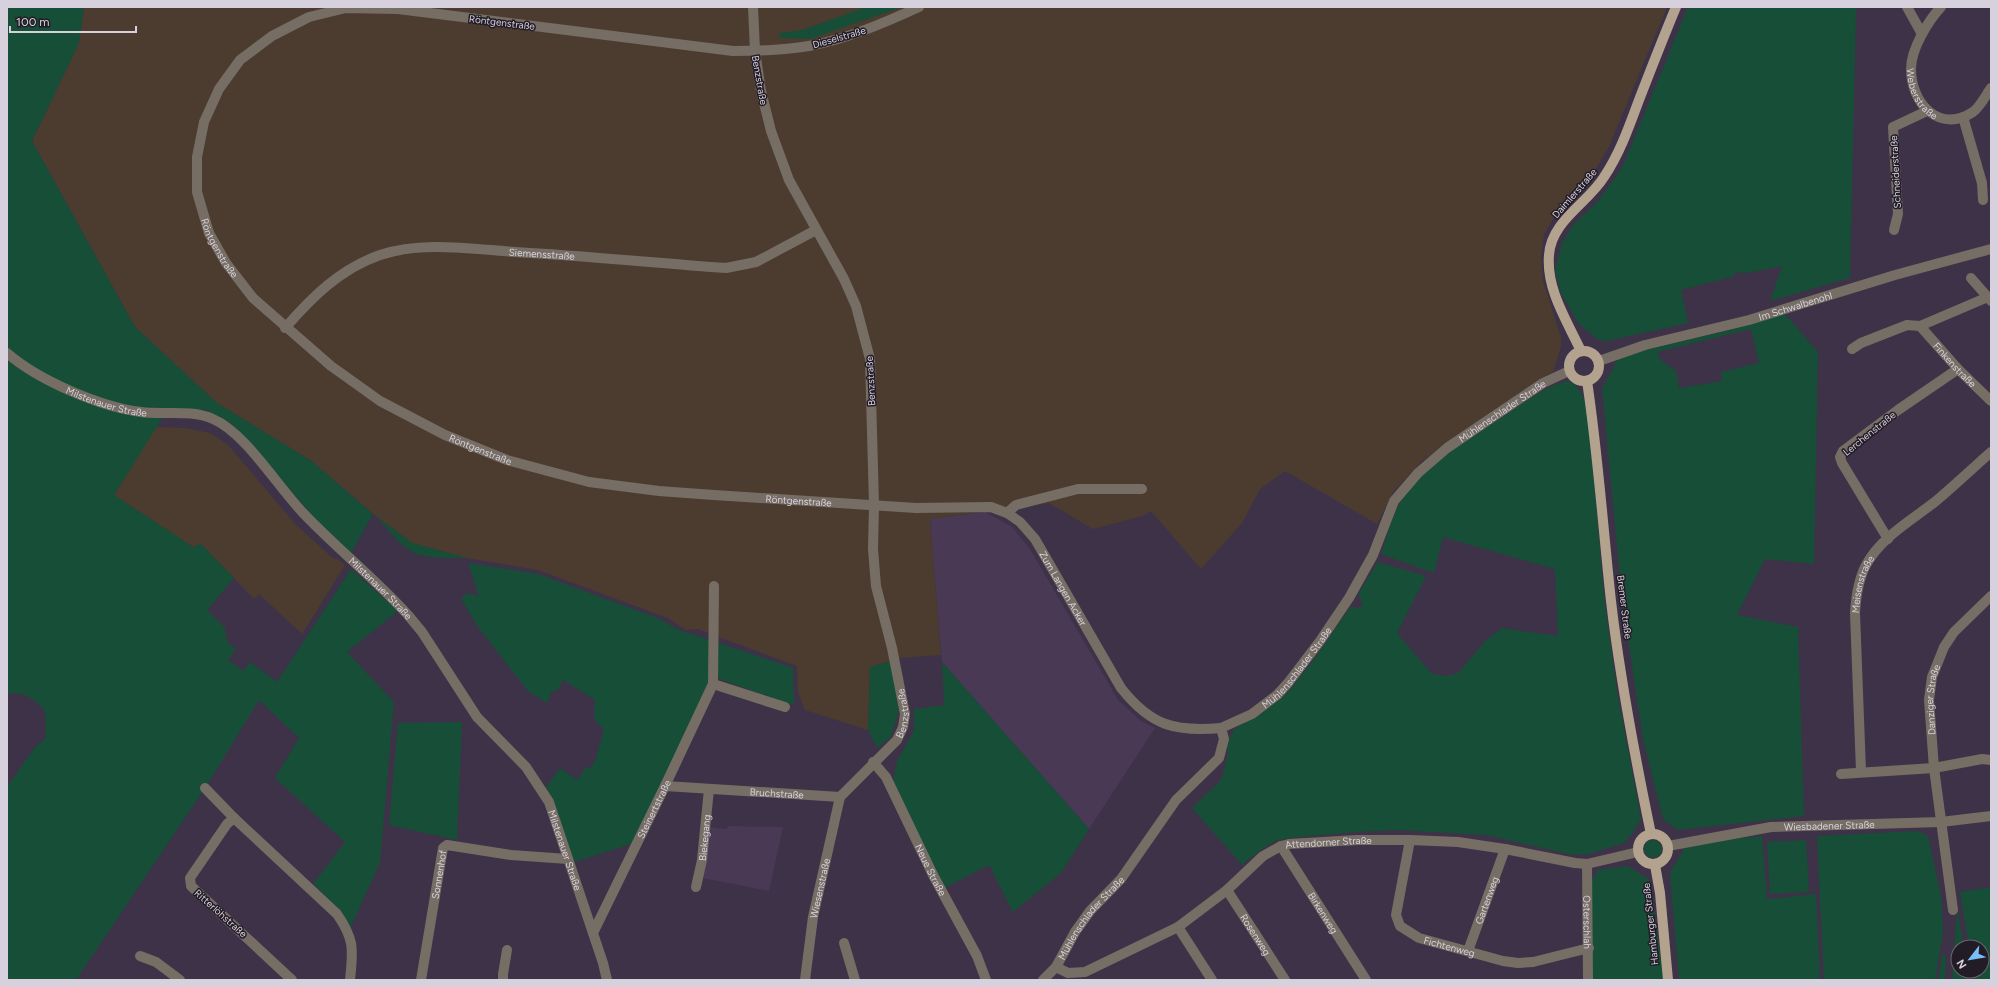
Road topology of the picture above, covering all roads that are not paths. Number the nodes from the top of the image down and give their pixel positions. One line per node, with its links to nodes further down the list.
1 (753, 7): 7 (street, Benzstraße)
2 (919, 7): 7 (street, Dieselstraße)
3 (1676, 7): 20 (main road, Daimlerstraße)
4 (1907, 7): 6 (street)
5 (1941, 7): 6 (street, Weberstraße)
6 (1922, 34): 9 (street, Weberstraße)
7 (755, 51): 12 (street, Benzstraße); 18 (street, Röntgenstraße)
8 (1991, 88): 10 (street)
9 (1927, 111): 10 (street, Weberstraße); 13 (street, Schneiderstraße)
10 (1963, 117): 11 (street)
11 (1983, 200)
12 (816, 230): 18 (street, Siemensstraße); 29 (street, Benzstraße)
13 (1894, 230)
14 (1991, 249): 22 (street, Im Schwalbenohl)
15 (1971, 278): 16 (street)
16 (1989, 299): 17 (street)
17 (1920, 326): 19 (street); 23 (street, Finkenstraße)
18 (285, 328): 29 (street, Röntgenstraße)
19 (1852, 349)
20 (1581, 351): 22 (main road); 24 (main road)
21 (7, 353): 55 (street, Milstenauer Straße)
22 (1598, 361): 25 (main road)
23 (1958, 368): 26 (street, Finkenstraße); 31 (street, Lerchenstraße)
24 (1570, 371): 25 (main road); 36 (street, Mühlenschlader Straße)
25 (1587, 381): 49 (main road, Bremer Straße)
26 (1991, 401)
27 (1991, 452): 31 (street, Meisenstraße)
28 (1142, 489): 30 (street)
29 (874, 505): 30 (street, Zum Langen Acker); 38 (street, Benzstraße)
30 (1007, 513): 36 (street, Zum Langen Acker)
31 (1888, 539): 40 (street, Meisenstraße)
32 (714, 586): 34 (street, Steinertstraße)
33 (1991, 596): 39 (street, Danziger Straße)
34 (713, 684): 35 (street); 42 (street, Steinertstraße)
35 (785, 707)
36 (1221, 728): 68 (street, Mühlenschlader Straße)
37 (1991, 760): 39 (street)
38 (873, 762): 45 (street); 77 (street, Neue Straße)
39 (1934, 768): 40 (street); 48 (street, Danziger Straße)
40 (1861, 771): 41 (street)
41 (1841, 774)
42 (666, 786): 44 (street, Bruchstraße); 62 (street, Steinertstraße)
43 (205, 788): 47 (street)
44 (709, 789): 45 (street, Bruchstraße); 58 (street, Biekegang)
45 (840, 797): 75 (street, Wiesenstraße)
46 (1991, 816): 48 (street, Wiesbadener Straße)
47 (234, 818): 70 (street, Ritterlöhstraße); 71 (street)
48 (1941, 822): 52 (street, Wiesbadener Straße); 60 (street, Danziger Straße)
49 (1651, 834): 52 (main road); 54 (main road)
50 (1410, 840): 51 (street, Attendorner Straße); 53 (street, Attendorner Straße); 66 (street, Fichtenweg)
51 (1281, 846): 59 (street, Attendorner Straße); 81 (street, Birkenweg)
52 (1668, 846): 57 (main road)
53 (1505, 849): 56 (street, Attendorner Straße); 66 (street, Gartenweg)
54 (1638, 852): 56 (street, Attendorner Straße); 57 (main road)
55 (568, 859): 62 (street, Milstenauer Straße); 72 (street, Sonnenhof)
56 (1587, 864): 64 (street, Osterschlah)
57 (1655, 865): 83 (main road, Hamburger Straße)
58 (696, 887)
59 (1227, 890): 61 (street, Attendorner Straße); 80 (street, Rosenweg)
60 (1953, 910)
61 (1178, 927): 68 (street, Attendorner Straße); 79 (street)
62 (593, 933): 74 (street, Milstenauer Straße)
63 (844, 943): 76 (street)
64 (1588, 948): 66 (street, Fichtenweg); 82 (street, Osterschlah)
65 (507, 950): 73 (street)
66 (1468, 951)
67 (140, 956): 69 (street)
68 (1056, 967): 78 (street, Mühlenschlader Straße)
69 (180, 980)
70 (292, 980)
71 (350, 980)
72 (421, 980)
73 (504, 980)
74 (607, 980)
75 (805, 980)
76 (855, 980)
77 (986, 980)
78 (1043, 980)
79 (1212, 980)
80 (1285, 980)
81 (1366, 980)
82 (1588, 980)
83 (1668, 980)

